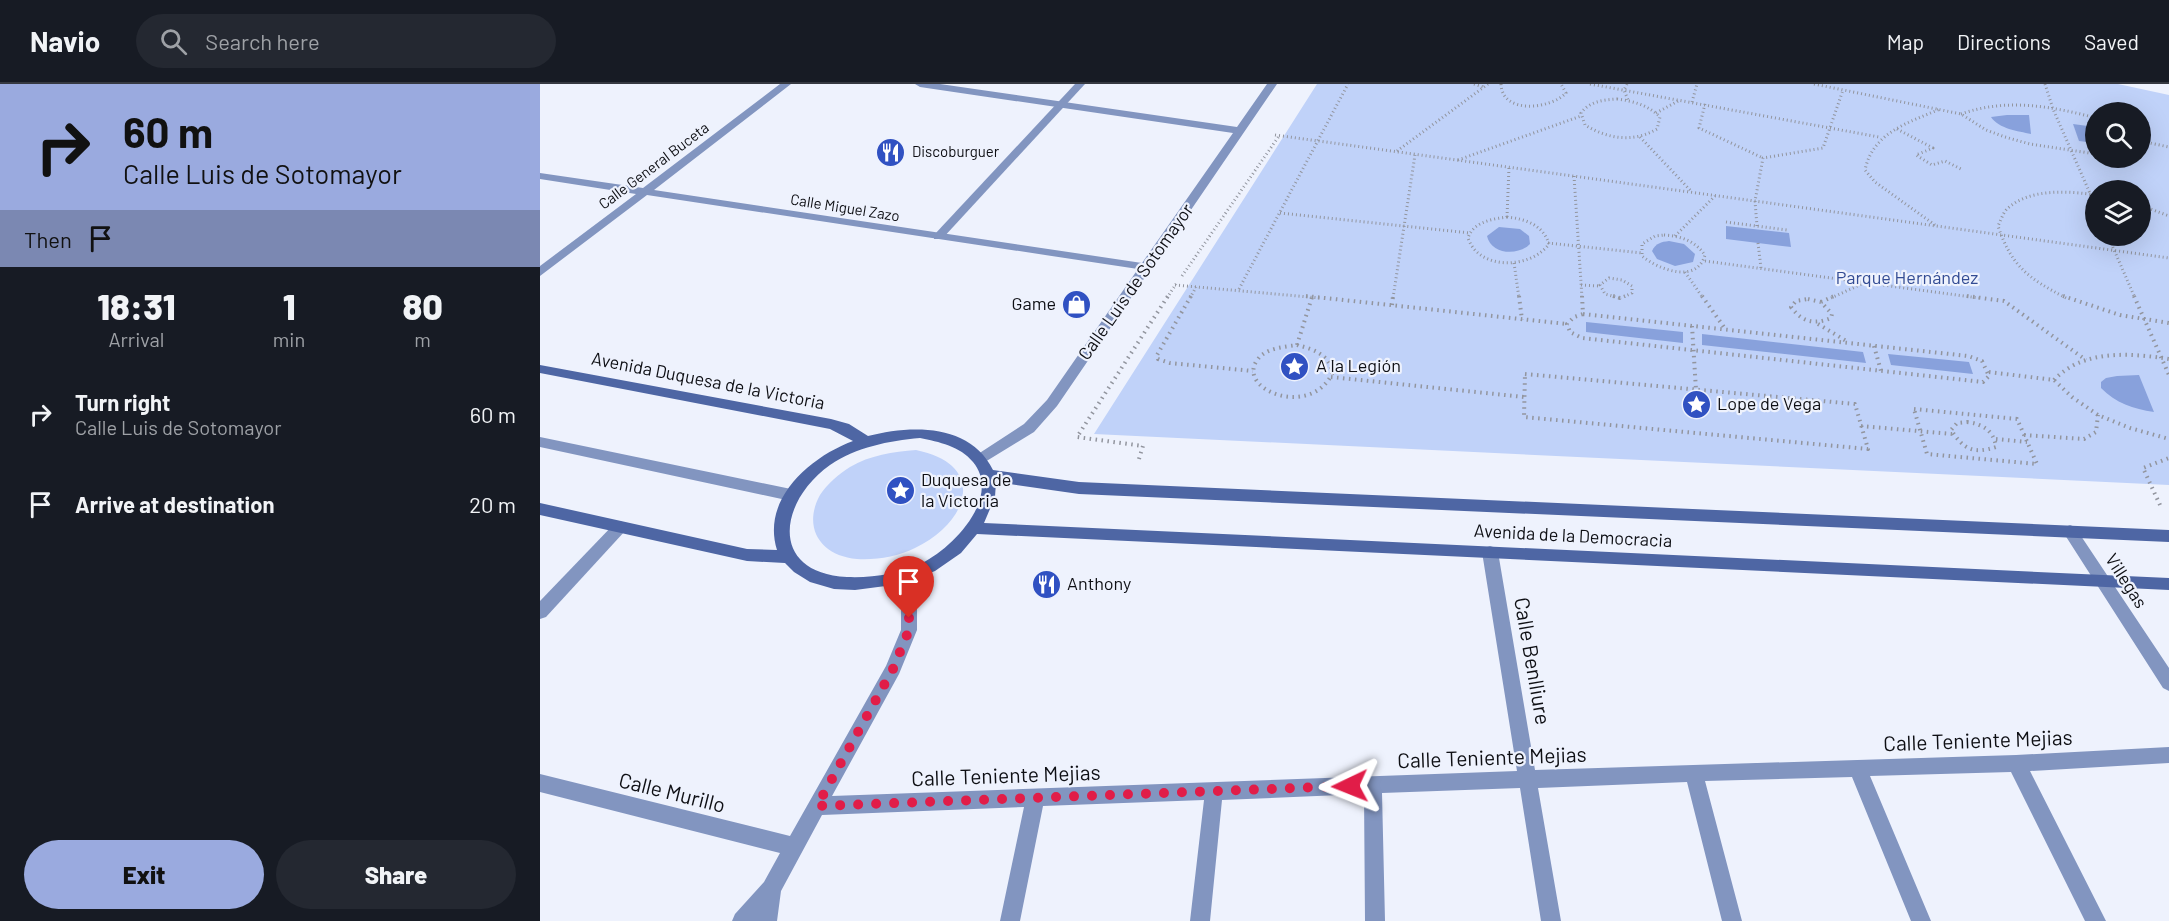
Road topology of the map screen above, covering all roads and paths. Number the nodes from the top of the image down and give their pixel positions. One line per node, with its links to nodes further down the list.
1 (786, 84): 49 (street, Calle General Buceta)
2 (920, 84): 21 (street)
3 (1080, 84): 21 (street)
4 (1272, 84): 31 (street, Calle Luis de Sotomayor)
5 (1348, 84): 35 (path)
6 (1474, 84): 15 (path)
7 (1488, 84): 15 (path)
8 (1501, 84): 9 (path)
9 (1561, 84)
10 (1590, 84): 16 (path)
11 (1627, 84): 16 (path)
12 (1697, 84): 20 (path)
13 (1814, 84): 17 (path)
14 (2045, 84): 24 (path)
15 (1484, 87): 39 (path)
16 (1624, 90): 18 (path); 19 (path)
17 (1843, 90): 23 (path); 29 (path)
18 (1629, 100): 25 (path); 27 (path)
19 (1680, 100): 20 (path); 25 (path)
20 (1692, 102): 22 (path)
21 (1061, 104): 31 (street); 66 (street)
22 (1705, 104): 29 (path); 42 (path)
23 (1940, 109): 26 (path); 30 (path)
24 (2053, 109): 26 (path); 28 (path); 38 (path)
25 (1656, 113): 33 (path)
26 (1961, 114): 38 (path)
27 (1581, 116): 33 (path); 43 (path)
28 (2085, 116)
29 (1829, 127): 34 (path); 42 (path)
30 (1896, 129): 34 (path); 45 (path)
31 (1241, 131): 32 (path); 76 (street, Calle Luis de Sotomayor)
32 (1279, 136): 35 (path); 81 (path)
33 (1640, 137): 50 (path)
34 (1879, 137): 61 (path)
35 (1320, 141): 39 (path); 55 (path)
36 (2151, 143): 37 (path)
37 (2169, 147)
38 (2071, 151): 40 (path); 48 (path)
39 (1396, 152): 41 (path)
40 (2085, 153)
41 (1415, 155): 43 (path); 59 (path)
42 (1763, 158): 53 (path)
43 (1457, 160): 44 (path)
44 (1509, 167): 47 (path); 57 (path)
45 (1961, 169)
46 (540, 176): 49 (street, Calle Miguel Zazo)
47 (1574, 176): 50 (path); 69 (path)
48 (2085, 183)
49 (644, 192): 66 (street, Calle Miguel Zazo); 78 (street, Calle General Buceta)
50 (1692, 192): 52 (path)
51 (2085, 194): 64 (path)
52 (1715, 195): 53 (path); 65 (path)
53 (1755, 201): 60 (path); 61 (path)
54 (2151, 209): 56 (path)
55 (1280, 213): 59 (path); 85 (path)
56 (2169, 216)
57 (1507, 217): 63 (path); 67 (path)
58 (1726, 222): 60 (path)
59 (1403, 226): 63 (path); 88 (path)
60 (1757, 226): 62 (path)
61 (1935, 226): 64 (path)
62 (1787, 230)
63 (1470, 233): 75 (path)
64 (1999, 235): 71 (path); 91 (path)
65 (1675, 236): 72 (path); 74 (path)
66 (938, 237): 76 (street, Calle Miguel Zazo)
67 (1548, 243): 69 (path); 75 (path)
68 (1758, 243): 77 (path)
69 (1578, 246): 72 (path); 82 (path)
70 (2112, 246): 71 (path)
71 (2114, 250): 73 (path); 91 (path)
72 (1642, 253): 79 (path)
73 (2169, 258)
74 (1704, 261): 77 (path); 79 (path)
75 (1514, 263): 90 (path)
76 (1146, 267): 128 (street, Calle Luis de Sotomayor)
77 (1761, 268): 80 (path)
78 (540, 272)
79 (1685, 272): 96 (path)
80 (1864, 282): 87 (path); 103 (path)
81 (1175, 285): 84 (path); 129 (path)
82 (1581, 285): 83 (path); 89 (path)
83 (1600, 286): 83 (path)
84 (1196, 287): 85 (path); 105 (path)
85 (1239, 289): 86 (path)
86 (1312, 297): 88 (path); 98 (path)
87 (1821, 303): 92 (path); 92 (path)
88 (1392, 305): 90 (path)
89 (1583, 314): 94 (path); 95 (path)
90 (1522, 320): 94 (path)
91 (2145, 320): 93 (path); 101 (path)
92 (1818, 323): 97 (path)
93 (2169, 323)
94 (1567, 324): 100 (path)
95 (1692, 326): 96 (path); 100 (path)
96 (1726, 330): 97 (path)
97 (1851, 343): 99 (path)
98 (1297, 345): 105 (path); 109 (path)
99 (1874, 346): 106 (path); 107 (path)
100 (1693, 350): 106 (path); 111 (path)
101 (2161, 358): 102 (path); 103 (path); 108 (path)
102 (2169, 359)
103 (2086, 360): 110 (path)
104 (540, 369): 122 (main road, Avenida Duquesa de la Victoria)
105 (1253, 370): 109 (path)
106 (1881, 371): 107 (path)
107 (1988, 372): 110 (path)
108 (2169, 375)
109 (1331, 377): 112 (path)
110 (2054, 380): 114 (path)
111 (1696, 390): 112 (path); 116 (path)
112 (1524, 397): 116 (path)
113 (1964, 413): 115 (path); 117 (path); 119 (path)
114 (2098, 415): 119 (path); 121 (path)
115 (1967, 422): 118 (path); 120 (path)
116 (1861, 426): 117 (path)
117 (1920, 431): 118 (path); 127 (path)
118 (1952, 434): 125 (path)
119 (2024, 435): 124 (path)
120 (1995, 439): 124 (path); 125 (path)
121 (2169, 439)
122 (864, 441): 128 (main road); 130 (main road)
123 (540, 442): 130 (street)
124 (2027, 442): 127 (path)
125 (1980, 452): 127 (path)
126 (2169, 458): 131 (path)
127 (1983, 460)
128 (983, 467): 129 (main road, Avenida de la Democracia); 134 (main road)
129 (1127, 490): 135 (main road, Avenida de la Democracia)
130 (791, 495): 138 (main road)
131 (2161, 507)
132 (540, 509): 133 (main road)
133 (620, 527): 138 (main road); 142 (street)
134 (975, 528): 137 (main road, Avenida de la Democracia); 139 (main road)
135 (2070, 531): 136 (main road, Avenida de la Democracia); 140 (street, Villegas)
136 (2169, 536)
137 (1490, 552): 140 (main road, Avenida de la Democracia); 148 (street, Calle Benlliure)
138 (788, 556): 139 (main road)
139 (892, 580): 153 (street)
140 (2102, 580): 141 (main road, Avenida de la Democracia); 143 (street, Villegas)
141 (2169, 584)
142 (540, 612)
143 (2169, 683)
144 (2169, 755): 145 (street, Calle Teniente Mejias)
145 (2016, 763): 146 (street, Calle Teniente Mejias); 164 (street)
146 (1857, 767): 147 (street, Calle Teniente Mejias); 163 (street)
147 (1695, 773): 148 (street, Calle Teniente Mejias); 162 (street)
148 (1529, 779): 150 (street, Calle Teniente Mejias); 161 (street, Calle Benlliure)
149 (540, 783): 154 (street, Calle Murillo)
150 (1373, 785): 151 (street, Calle Teniente Mejias); 160 (street)
151 (1214, 790): 152 (street, Calle Teniente Mejias); 159 (street)
152 (1035, 797): 153 (street, Calle Teniente Mejias); 158 (street)
153 (817, 806): 154 (street)
154 (794, 847): 155 (street)
155 (771, 889): 156 (street); 157 (street)
156 (742, 921)
157 (767, 921)
158 (1010, 921)
159 (1200, 921)
160 (1375, 921)
161 (1551, 921)
162 (1732, 921)
163 (1921, 921)
164 (2096, 921)

